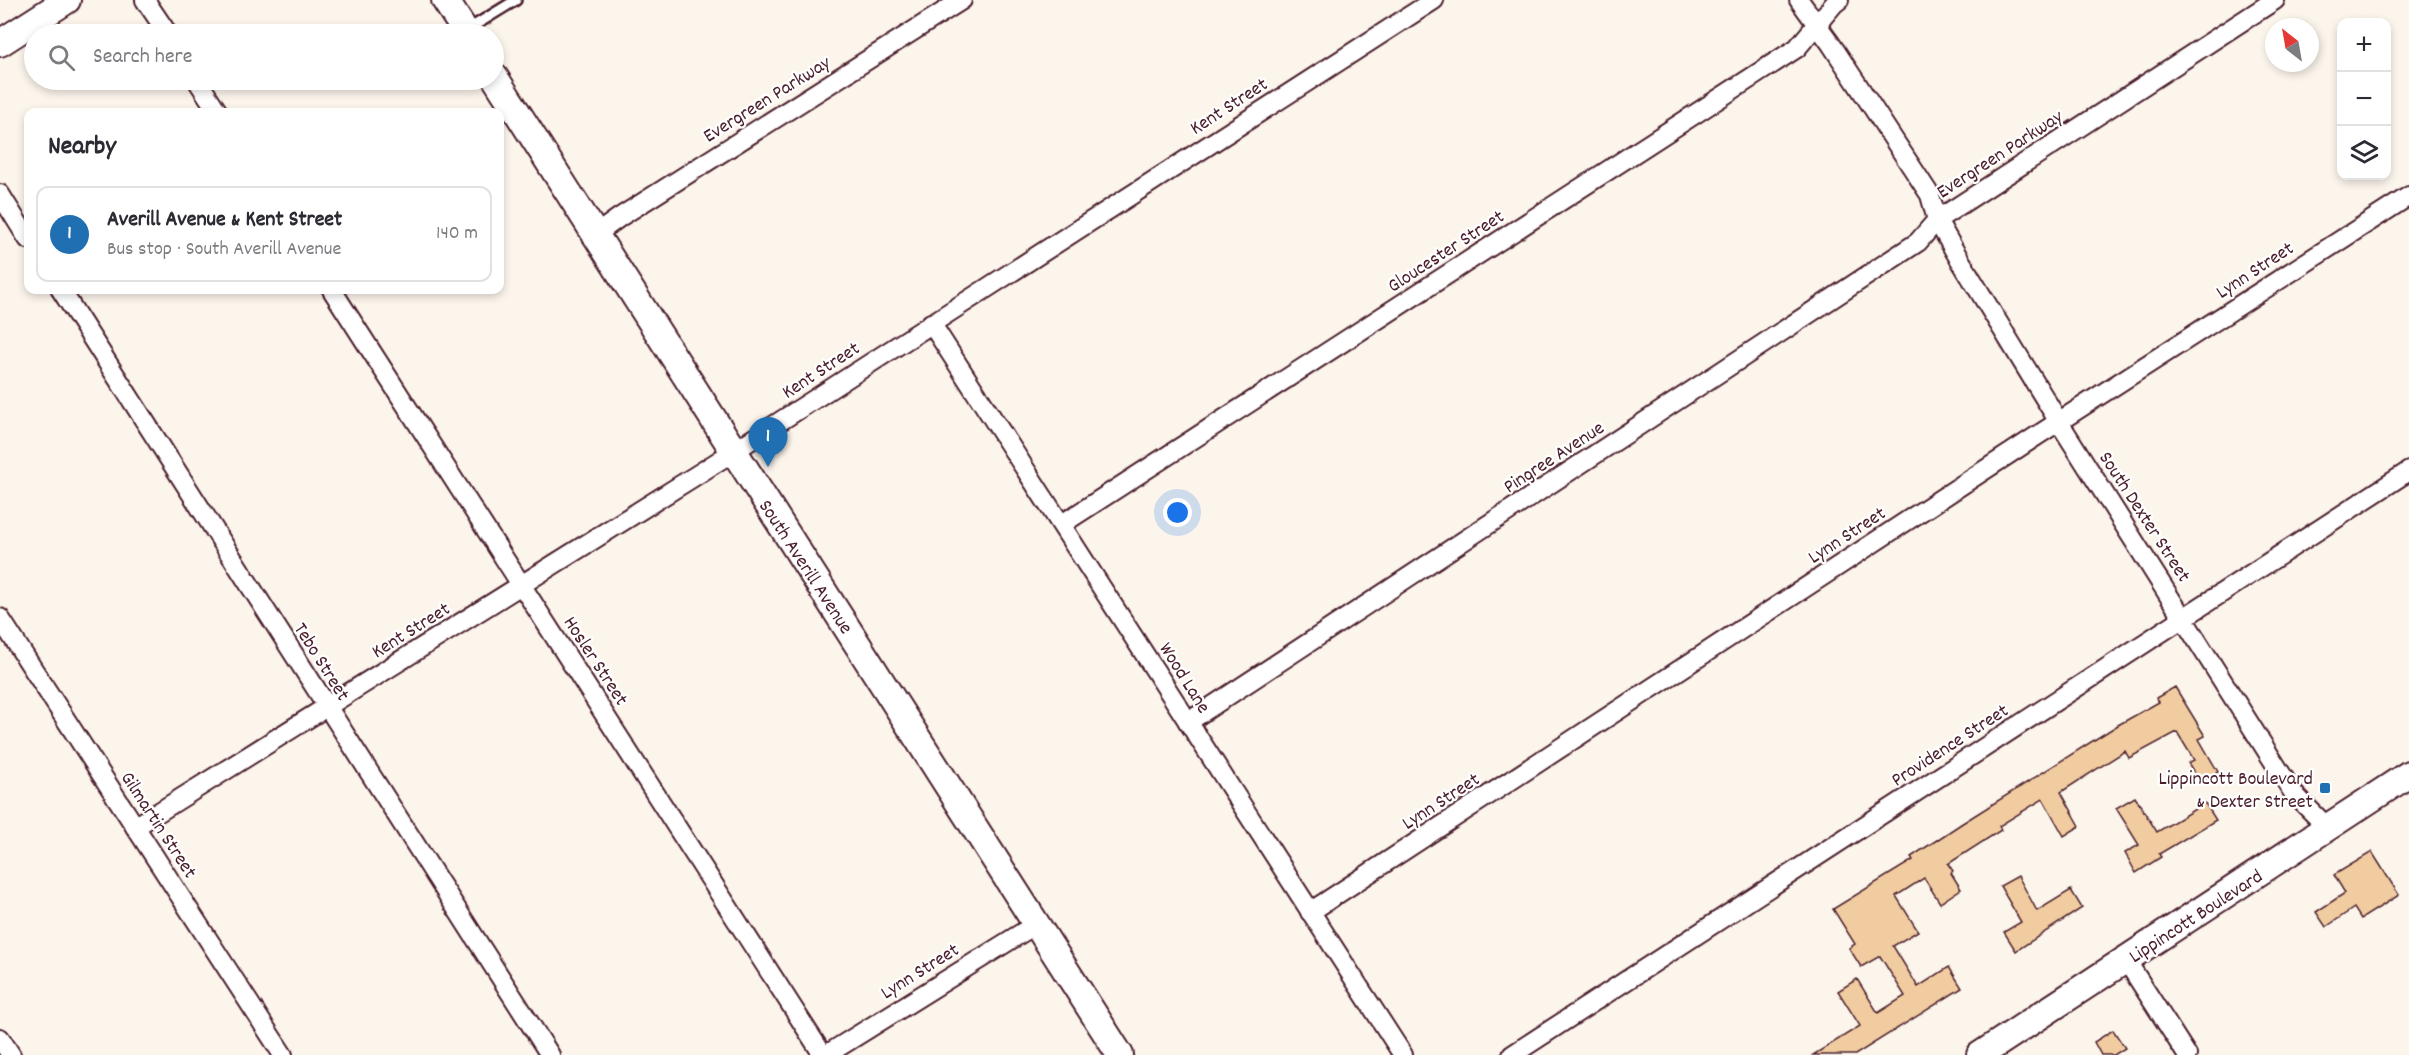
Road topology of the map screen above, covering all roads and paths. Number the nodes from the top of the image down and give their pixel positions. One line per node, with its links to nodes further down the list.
1 (67, 0): 11 (street)
2 (145, 0): 12 (street)
3 (445, 0): 13 (street)
4 (516, 0): 14 (lane)
5 (962, 0): 24 (street, Evergreen Parkway)
6 (1434, 0): 27 (street, Kent Street)
7 (1799, 0): 10 (street, Evergreen Parkway)
8 (1839, 0): 10 (street, Gloucester Street)
9 (2275, 0): 22 (street, Evergreen Parkway)
10 (1817, 23): 22 (street, Evergreen Parkway); 31 (street, Gloucester Street)
11 (30, 24)
12 (161, 24)
13 (460, 24)
14 (480, 24)
15 (24, 28): 16 (street)
16 (0, 43)
17 (204, 90): 19 (street)
18 (503, 90): 24 (street, South Averill Avenue)
19 (215, 108)
20 (0, 194): 23 (street)
21 (2409, 196): 28 (street, Lynn Street)
22 (1937, 220): 28 (street, South Dexter Street); 36 (street, Pingree Avenue)
23 (24, 233)
24 (595, 235): 29 (street, South Averill Avenue)
25 (64, 294): 35 (street, Tebo Street)
26 (335, 294): 32 (street, Hosler Street)
27 (931, 323): 29 (street, Kent Street); 31 (street, Wood Lane)
28 (2059, 422): 34 (street, South Dexter Street); 40 (street, Lynn Street)
29 (734, 452): 32 (street, Kent Street); 41 (street, South Averill Avenue)
30 (2409, 471): 34 (street, Providence Street)
31 (1062, 524): 36 (street, Wood Lane)
32 (523, 585): 35 (street, Kent Street); 47 (street, Hosler Street)
33 (0, 618): 38 (street, Gilmartin Street)
34 (2184, 618): 39 (street, South Dexter Street); 50 (street, Providence Street)
35 (326, 708): 38 (street, Kent Street); 46 (street, Tebo Street)
36 (1188, 722): 40 (street, Wood Lane)
37 (2409, 774): 39 (street, Lippincott Boulevard)
38 (135, 827): 45 (street, Gilmartin Street)
39 (2328, 828): 42 (street, Lippincott Boulevard)
40 (1310, 912): 49 (street, Wood Lane)
41 (1036, 924): 47 (street, Lynn Street); 48 (street, South Averill Avenue)
42 (2126, 960): 51 (street, Lippincott Boulevard); 52 (street)
43 (0, 1038): 44 (street)
44 (11, 1055)
45 (283, 1055)
46 (550, 1055)
47 (825, 1055)
48 (1120, 1055)
49 (1403, 1055)
50 (1512, 1055)
51 (1980, 1055)
52 (2187, 1055)

